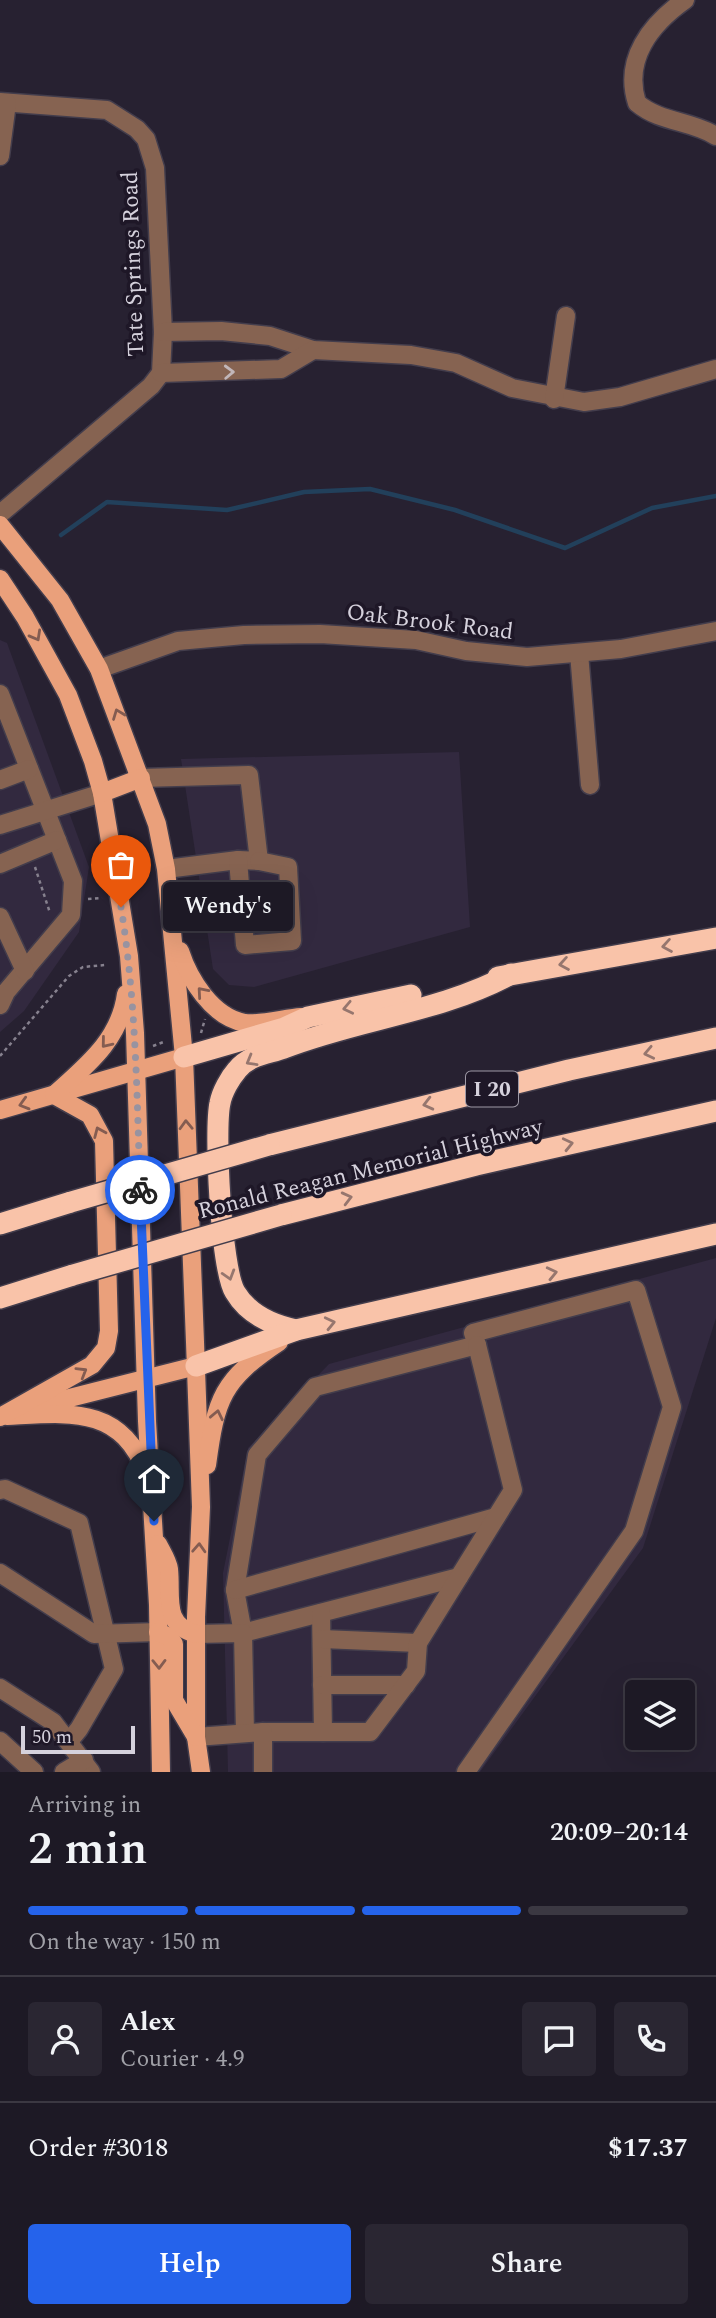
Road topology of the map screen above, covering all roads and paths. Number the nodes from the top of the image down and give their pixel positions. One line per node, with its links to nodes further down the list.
1 (685, 0): 3 (street)
2 (4, 103): 4 (street); 6 (street, Tate Springs Road)
3 (716, 136)
4 (0, 157)
5 (566, 316): 10 (street)
6 (163, 332): 7 (street); 9 (street, Tate Springs Road)
7 (313, 350): 9 (street, one-way to 7); 10 (street)
8 (716, 369): 10 (street)
9 (161, 373): 11 (street, Tate Springs Road)
10 (554, 398)
11 (0, 514)
12 (0, 525): 16 (main road)
13 (0, 579): 22 (main road, one-way to 22)
14 (716, 631): 15 (street, Oak Brook Road)
15 (579, 653): 16 (street, Oak Brook Road); 21 (street)
16 (99, 669): 19 (main road, one-way to 16)
17 (0, 694): 18 (street)
18 (29, 769): 20 (street); 23 (street)
19 (141, 778): 22 (main road); 27 (street); 30 (main road)
20 (0, 780)
21 (590, 785)
22 (102, 793): 23 (street); 37 (main road)
23 (45, 810): 24 (street); 25 (street)
24 (0, 825)
25 (57, 840): 28 (street); 39 (street)
26 (238, 860): 27 (street); 27 (street); 30 (street)
27 (260, 860)
28 (0, 864)
29 (35, 865): 33 (path)
30 (166, 869): 35 (main road)
31 (102, 898): 32 (path)
32 (86, 908)
33 (56, 914)
34 (0, 917): 39 (street)
35 (172, 924): 43 (main road, one-way to 35); 47 (main road)
36 (716, 938): 40 (highway, one-way to 40)
37 (129, 956): 49 (main road); 50 (main road, one-way to 50)
38 (105, 965): 48 (path)
39 (24, 971): 41 (street)
40 (511, 974): 43 (highway, one-way to 43); 56 (highway, one-way to 56)
41 (0, 1005)
42 (209, 1012): 44 (path)
43 (308, 1017): 47 (highway)
44 (200, 1036)
45 (716, 1038): 53 (highway, Ronald Reagan Memorial Highway / I 20, one-way to 53, bridge)
46 (153, 1045): 47 (path)
47 (178, 1048): 49 (main road); 58 (main road, one-way to 47)
48 (0, 1056)
49 (136, 1069): 50 (main road); 59 (main road)
50 (54, 1095): 51 (main road, one-way to 51); 60 (main road, one-way to 50)
51 (0, 1111)
52 (716, 1111): 55 (highway, Ronald Reagan Memorial Highway, one-way to 52, bridge)
53 (0, 1224)
54 (716, 1234): 56 (highway, one-way to 54)
55 (0, 1298)
56 (296, 1330): 58 (highway); 63 (main road, one-way to 56)
57 (477, 1345): 64 (street); 68 (street); 90 (street)
58 (195, 1366): 59 (main road); 63 (main road)
59 (146, 1376): 60 (main road); 62 (main road)
60 (0, 1417): 62 (main road)
61 (0, 1490): 72 (street)
62 (152, 1504): 65 (main road)
63 (201, 1507): 70 (main road, one-way to 63)
64 (496, 1517): 67 (street); 68 (street)
65 (155, 1538): 70 (main road); 71 (main road)
66 (0, 1573): 72 (street)
67 (459, 1577): 69 (street); 75 (street)
68 (235, 1590): 73 (street)
69 (321, 1613): 73 (street); 74 (street)
70 (196, 1625): 73 (street); 81 (main road)
71 (158, 1632): 72 (street); 81 (main road); 87 (main road, one-way to 87)
72 (105, 1633): 82 (street)
73 (243, 1633): 80 (street)
74 (322, 1639): 75 (street); 76 (street)
75 (418, 1643): 77 (street)
76 (322, 1685): 77 (street); 79 (street)
77 (406, 1685): 79 (street)
78 (0, 1688): 82 (street)
79 (323, 1732): 80 (street)
80 (254, 1733): 81 (street); 89 (street)
81 (196, 1737): 88 (main road)
82 (69, 1740): 84 (street)
83 (0, 1741): 85 (street)
84 (88, 1766): 86 (street)
85 (34, 1772)
86 (64, 1772)
87 (161, 1772)
88 (201, 1772)
89 (263, 1772)
90 (466, 1772)

